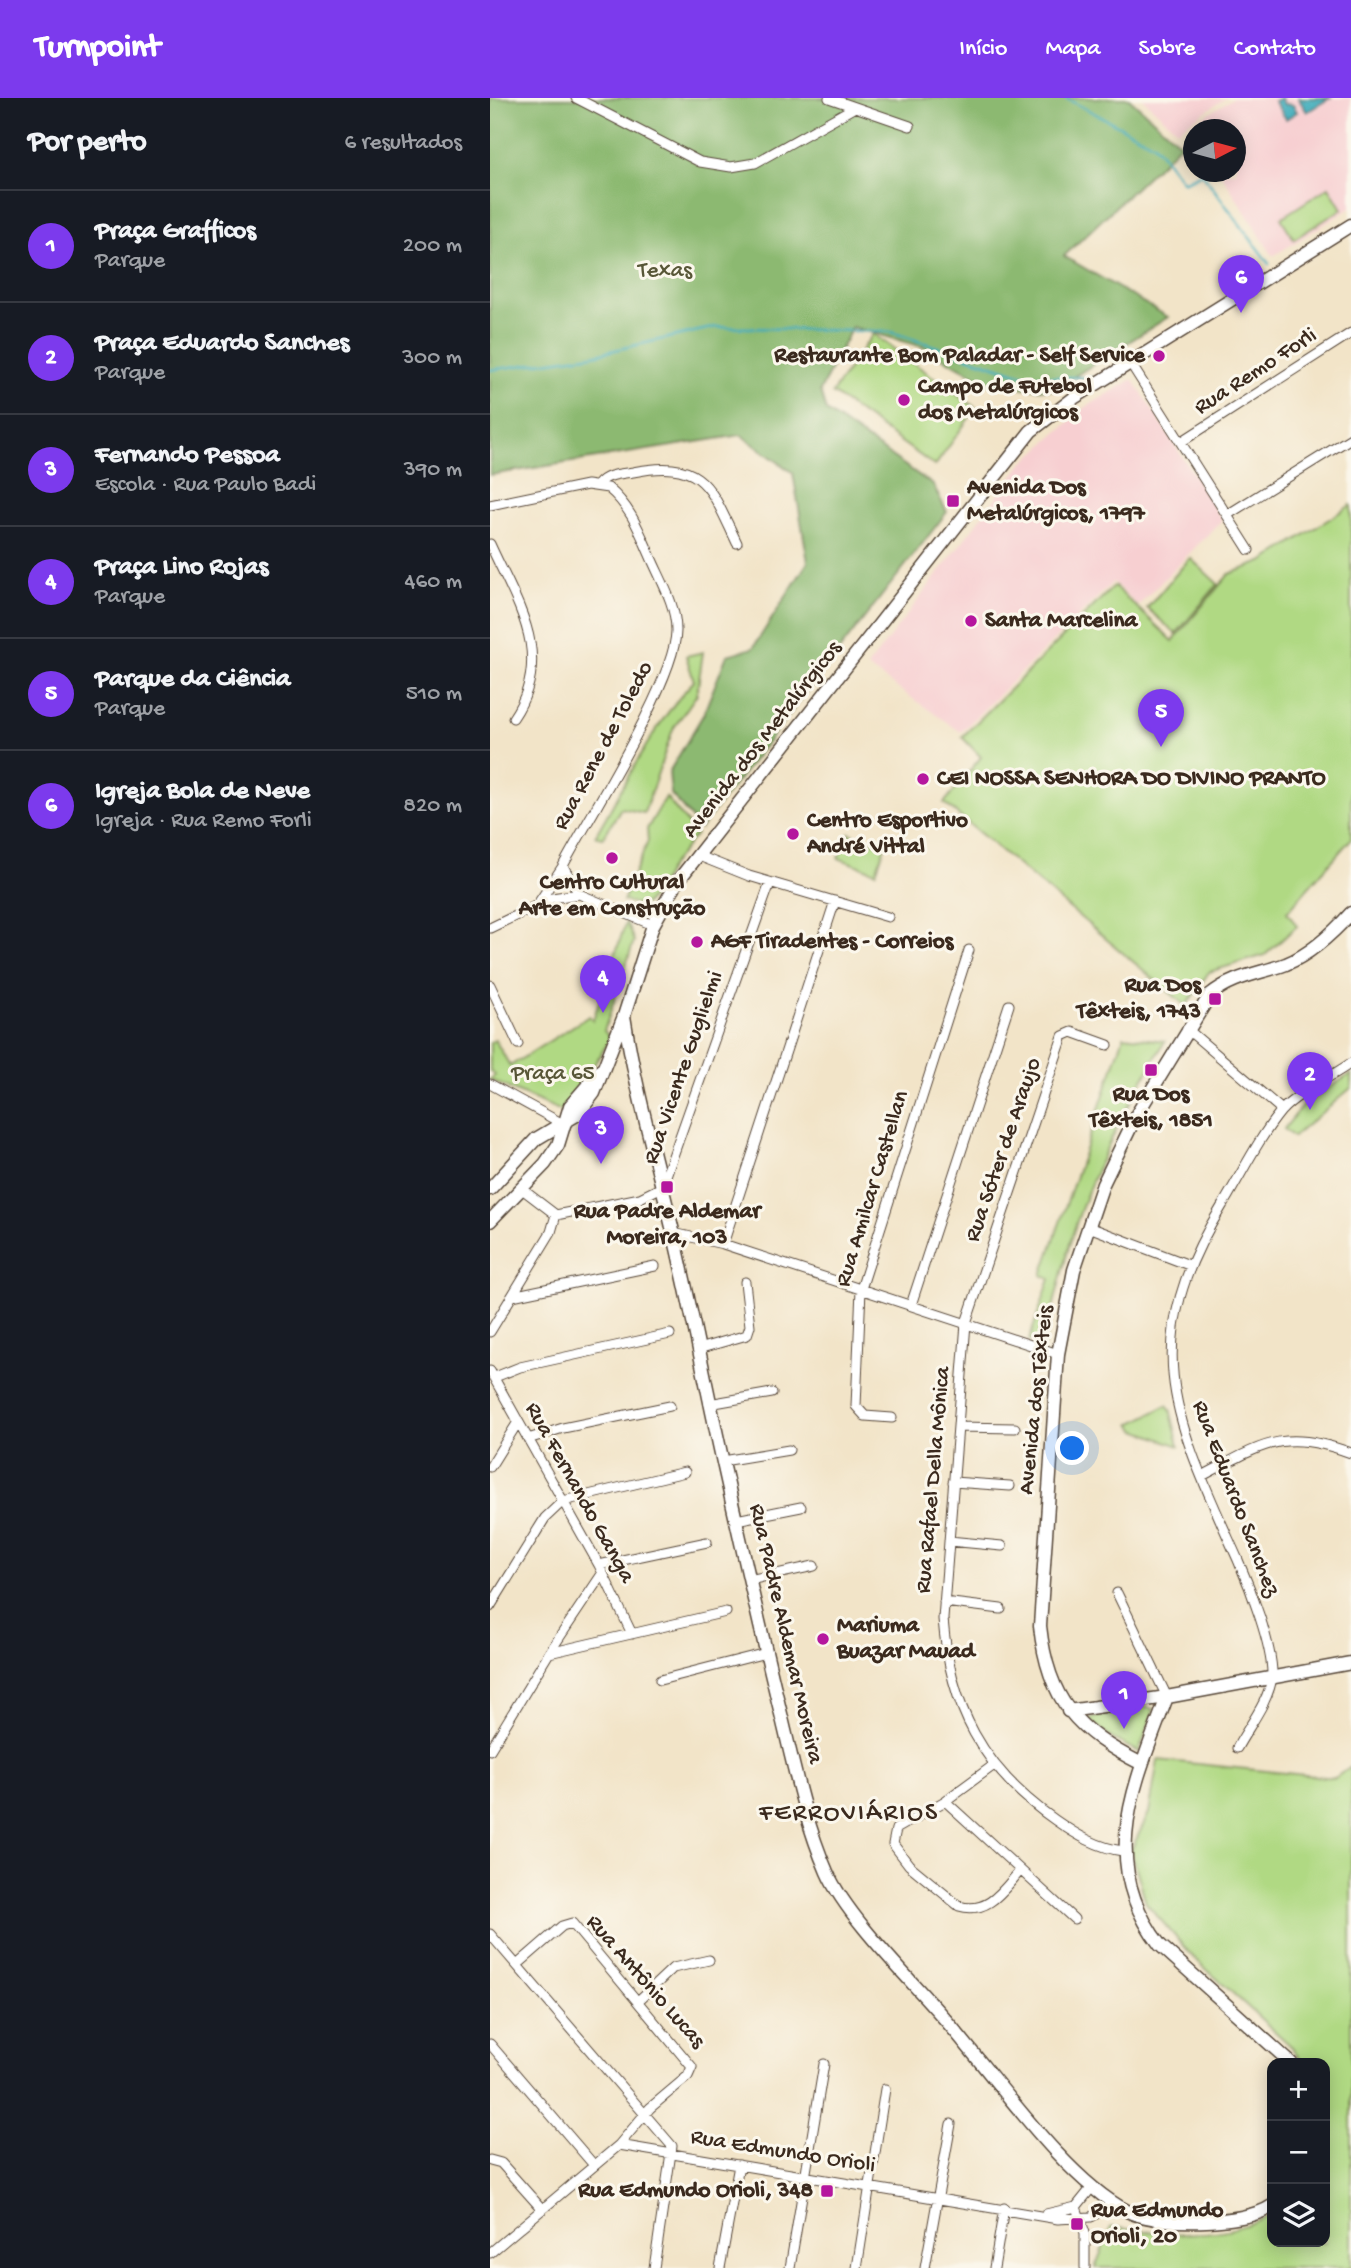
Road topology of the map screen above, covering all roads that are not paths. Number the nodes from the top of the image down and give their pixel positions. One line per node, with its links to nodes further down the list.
1 (576, 98): 3 (street)
2 (829, 98): 3 (street)
3 (855, 107): 4 (street)
4 (910, 126)
5 (1351, 225): 7 (main road, Avenida dos Metalúrgicos)
6 (1351, 333): 9 (street, Rua Remo Forli)
7 (1131, 364): 9 (street); 17 (main road, Avenida dos Metalúrgicos)
8 (1351, 438): 12 (street)
9 (1181, 443): 12 (street)
10 (598, 485): 11 (street); 13 (street); 18 (street, Rua Rene de Toledo)
11 (490, 505)
12 (1227, 515): 15 (street)
13 (737, 543)
14 (490, 544): 16 (street)
15 (1249, 551)
16 (513, 718)
17 (699, 856): 19 (street); 25 (main road, Avenida dos Metalúrgicos)
18 (563, 866): 20 (street, Rua Rene de Toledo); 22 (street, Rua Rene de Toledo)
19 (770, 883): 21 (street); 42 (street, Rua Vicente Guglielmi)
20 (579, 894): 22 (street); 25 (street)
21 (835, 901): 24 (street); 49 (street)
22 (537, 905): 26 (street)
23 (1351, 913): 31 (main road, Avenida dos Têxteis)
24 (888, 917)
25 (653, 925): 30 (main road, Avenida dos Metalúrgicos)
26 (490, 928)
27 (969, 950): 53 (street, Rua Amilcar Castellan)
28 (490, 985): 33 (street)
29 (1009, 1006): 55 (street)
30 (624, 1016): 32 (main road, Avenida dos Metalúrgicos); 35 (main road, Rua Padre Aldemar Moreira)
31 (1187, 1029): 38 (street); 47 (main road, Avenida dos Têxteis)
32 (614, 1042): 35 (main road); 39 (main road, Avenida dos Metalúrgicos)
33 (518, 1044)
34 (1108, 1045): 56 (street, Rua Sóter de Araujo)
35 (630, 1058): 42 (main road, Rua Padre Aldemar Moreira)
36 (1351, 1063): 38 (street, Rua Eduardo Sanchez)
37 (490, 1084): 39 (street)
38 (1282, 1110): 51 (street, Rua Eduardo Sanchez)
39 (563, 1124): 40 (main road, Avenida dos Metalúrgicos); 41 (main road, Avenida dos Metalúrgicos)
40 (526, 1149): 41 (main road); 43 (main road, Avenida dos Metalúrgicos)
41 (545, 1164): 44 (main road, Avenida dos Metalúrgicos)
42 (662, 1187): 45 (street); 48 (main road, Rua Padre Aldemar Moreira)
43 (490, 1189)
44 (522, 1189): 45 (street); 46 (main road, Avenida dos Metalúrgicos)
45 (556, 1215): 54 (street)
46 (490, 1221)
47 (1089, 1227): 51 (street); 60 (main road, Avenida dos Têxteis)
48 (673, 1233): 49 (street); 59 (main road, Rua Padre Aldemar Moreira)
49 (723, 1244): 53 (street)
50 (655, 1265): 54 (street)
51 (1189, 1265): 75 (street, Rua Eduardo Sanchez)
52 (746, 1282): 59 (street)
53 (860, 1289): 55 (street); 65 (street, Rua Amilcar Castellan)
54 (512, 1296): 57 (street)
55 (911, 1305): 56 (street)
56 (966, 1323): 60 (street); 67 (street, Rua Rafael Della Mônica)
57 (490, 1332)
58 (670, 1334): 61 (street)
59 (698, 1349): 63 (main road, Rua Padre Aldemar Moreira)
60 (1058, 1354): 99 (main road, Avenida dos Têxteis)
61 (492, 1374): 66 (street, Rua Fernando Ganga)
62 (772, 1393): 63 (street)
63 (709, 1404): 72 (main road, Rua Padre Aldemar Moreira)
64 (670, 1406): 69 (street)
65 (892, 1418)
66 (518, 1422): 69 (street, Rua Fernando Ganga); 73 (street)
67 (958, 1427): 68 (street); 76 (street, Rua Rafael Della Mônica)
68 (1014, 1428)
69 (528, 1439): 78 (street, Rua Fernando Ganga)
70 (789, 1450): 72 (street)
71 (1351, 1453): 75 (street)
72 (723, 1461): 80 (main road, Rua Padre Aldemar Moreira)
73 (490, 1467)
74 (685, 1472): 78 (street)
75 (1202, 1476): 96 (street, Rua Eduardo Sanchez)
76 (953, 1482): 77 (street); 81 (street, Rua Rafael Della Mônica)
77 (1010, 1486)
78 (563, 1501): 85 (street, Rua Fernando Ganga); 89 (street)
79 (801, 1507): 80 (street)
80 (736, 1520): 86 (main road, Rua Padre Aldemar Moreira)
81 (949, 1541): 83 (street); 88 (street, Rua Rafael Della Mônica)
82 (707, 1542): 85 (street)
83 (1002, 1546)
84 (814, 1566): 86 (street)
85 (601, 1569): 92 (street, Rua Fernando Ganga); 93 (street)
86 (749, 1580): 94 (main road, Rua Padre Aldemar Moreira)
87 (1117, 1593): 98 (street)
88 (944, 1602): 90 (street); 103 (street, Rua Rafael Della Mônica)
89 (490, 1607)
90 (1001, 1609)
91 (726, 1612): 92 (street)
92 (632, 1634): 93 (street)
93 (549, 1653): 101 (street)
94 (766, 1653): 97 (street); 125 (main road, Rua Padre Aldemar Moreira)
95 (1351, 1663): 96 (main road)
96 (1272, 1675): 98 (main road); 100 (street)
97 (660, 1680)
98 (1167, 1697): 99 (main road); 102 (main road)
99 (1068, 1711): 102 (main road, Avenida dos Têxteis)
100 (1237, 1748)
101 (490, 1750)
102 (1142, 1764): 105 (main road)
103 (994, 1765): 104 (street); 105 (street, Rua Rafael Della Mônica)
104 (944, 1801): 106 (street); 106 (street)
105 (1123, 1850): 113 (main road)
106 (1020, 1871): 107 (street)
107 (1074, 1919)
108 (490, 1934): 110 (street, Rua Edmundo Orioli)
109 (709, 1960): 111 (street)
110 (517, 1965): 111 (street, Rua Antônio Lucas); 116 (street, Rua Edmundo Orioli)
111 (638, 2001): 116 (street, Rua Antônio Lucas)
112 (490, 2044): 121 (street)
113 (1285, 2058)
114 (824, 2064): 123 (street)
115 (885, 2089): 124 (street)
116 (645, 2114): 118 (street); 119 (street, Rua Edmundo Orioli)
117 (951, 2123): 126 (street)
118 (620, 2145): 119 (street); 121 (street)
119 (673, 2153): 122 (street, Rua Edmundo Orioli); 135 (street)
120 (490, 2161): 129 (street)
121 (593, 2164): 129 (street)
122 (739, 2165): 123 (street, Rua Edmundo Orioli); 136 (street)
123 (806, 2176): 124 (street, Rua Edmundo Orioli); 137 (street)
124 (871, 2186): 126 (street, Rua Edmundo Orioli); 138 (street)
125 (1093, 2186): 127 (main road, Rua Padre Aldemar Moreira); 128 (street)
126 (939, 2197): 130 (street, Rua Edmundo Orioli); 139 (street)
127 (1114, 2203): 131 (main road, Rua Padre Aldemar Moreira); 133 (street)
128 (1076, 2207): 132 (street, Rua Edmundo Orioli); 133 (street)
129 (541, 2208): 134 (street)
130 (1004, 2208): 132 (street, Rua Edmundo Orioli); 140 (street)
131 (1267, 2210)
132 (1045, 2214): 133 (street, Rua Edmundo Orioli)
133 (1082, 2219): 141 (street)
134 (490, 2253)
135 (654, 2268)
136 (720, 2268)
137 (790, 2268)
138 (857, 2268)
139 (925, 2268)
140 (994, 2268)
141 (1085, 2268)

